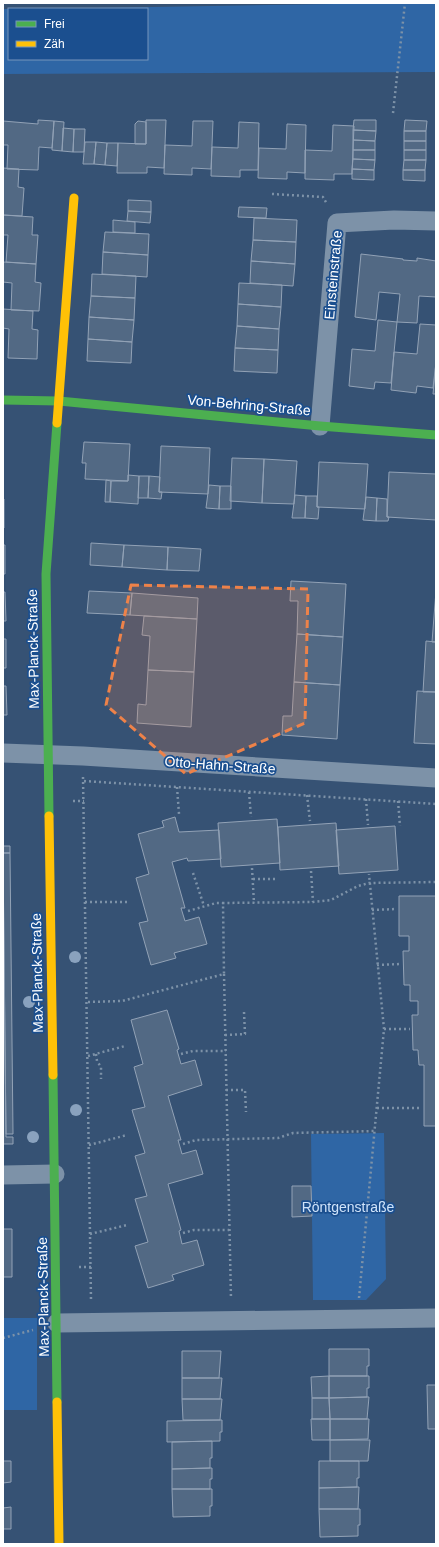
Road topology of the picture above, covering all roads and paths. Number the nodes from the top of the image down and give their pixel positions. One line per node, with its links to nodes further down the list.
1 (405, 3): 2 (path)
2 (393, 113)
3 (272, 194): 6 (path)
4 (74, 198): 8 (street)
5 (436, 222): 6 (street, Einsteinstraße)
6 (337, 223): 9 (street, Einsteinstraße)
7 (3, 400): 8 (street, Von-Behring-Straße)
8 (59, 402): 9 (street, Von-Behring-Straße); 12 (street, Max-Planck-Straße)
9 (320, 426): 10 (street, Von-Behring-Straße)
10 (436, 435)
11 (3, 753): 12 (street, Otto-Hahn-Straße)
12 (48, 756): 13 (street, Otto-Hahn-Straße); 67 (street, Max-Planck-Straße)
13 (83, 756): 14 (street, Otto-Hahn-Straße); 15 (path)
14 (436, 778)
15 (84, 781): 16 (path); 35 (path)
16 (177, 787): 17 (path); 22 (path)
17 (249, 792): 18 (path); 23 (path)
18 (308, 796): 19 (path); 24 (path)
19 (366, 799): 20 (path); 25 (path)
20 (398, 801): 21 (path); 26 (path)
21 (436, 804)
22 (179, 814)
23 (251, 817)
24 (310, 821)
25 (368, 825)
26 (400, 826)
27 (252, 868): 31 (path)
28 (311, 871): 37 (path)
29 (192, 873): 40 (path)
30 (369, 874): 34 (path)
31 (253, 878): 32 (path); 39 (path)
32 (278, 878)
33 (436, 882): 34 (path)
34 (369, 883): 37 (path); 42 (path)
35 (85, 902): 36 (path); 47 (path)
36 (130, 902)
37 (313, 902): 39 (path)
38 (223, 903): 39 (path); 40 (path); 46 (path)
39 (254, 903)
40 (204, 906): 43 (path)
41 (397, 909): 42 (path)
42 (372, 910): 45 (path)
43 (188, 911)
44 (401, 964): 45 (path)
45 (377, 965): 49 (path)
46 (224, 974): 47 (path); 51 (path)
47 (88, 1002): 56 (path)
48 (244, 1012): 51 (path)
49 (384, 1029): 50 (path); 59 (path)
50 (410, 1029)
51 (225, 1035): 53 (path)
52 (126, 1046): 54 (path)
53 (226, 1051): 55 (path); 58 (path)
54 (96, 1054): 56 (path); 57 (path)
55 (181, 1054)
56 (88, 1056): 66 (path)
57 (101, 1079)
58 (226, 1090): 61 (path); 64 (path)
59 (377, 1108): 60 (path); 62 (path)
60 (421, 1108)
61 (246, 1112)
62 (374, 1131): 64 (path); 74 (path)
63 (126, 1135): 66 (path)
64 (228, 1139): 65 (path); 70 (path)
65 (183, 1144)
66 (89, 1145): 72 (path)
67 (55, 1174): 68 (street); 77 (street, Max-Planck-Straße)
68 (3, 1175)
69 (127, 1225): 72 (path)
70 (229, 1230): 71 (path); 75 (path)
71 (183, 1233)
72 (90, 1234): 76 (path)
73 (436, 1318): 74 (street)
74 (358, 1319): 75 (street)
75 (231, 1321): 76 (street)
76 (91, 1322): 77 (street)
77 (57, 1323): 78 (path); 79 (street, Max-Planck-Straße)
78 (3, 1338)
79 (59, 1544)

